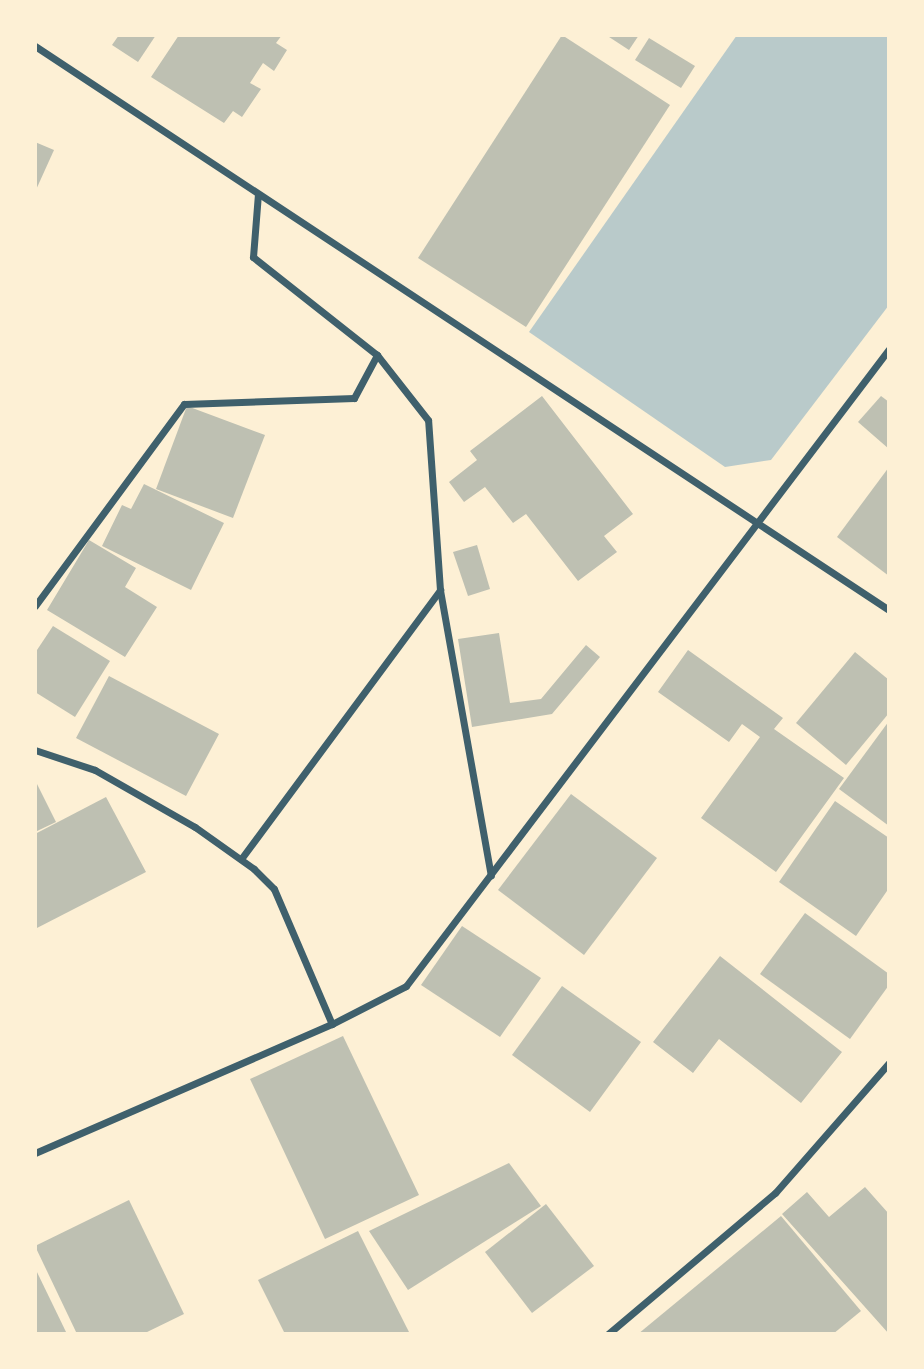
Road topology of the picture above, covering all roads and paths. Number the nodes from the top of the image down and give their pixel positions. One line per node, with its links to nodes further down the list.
1 (35, 46): 2 (street)
2 (258, 194): 4 (street); 5 (street)
3 (889, 349): 5 (street)
4 (377, 355): 6 (street); 7 (street)
5 (758, 526): 8 (street); 11 (street)
6 (440, 590): 10 (street); 11 (street)
7 (35, 606)
8 (889, 610)
9 (35, 750): 10 (street)
10 (240, 859): 12 (street)
11 (491, 875): 12 (street)
12 (332, 1024): 14 (street)
13 (889, 1063): 15 (street)
14 (35, 1153)
15 (608, 1334)

